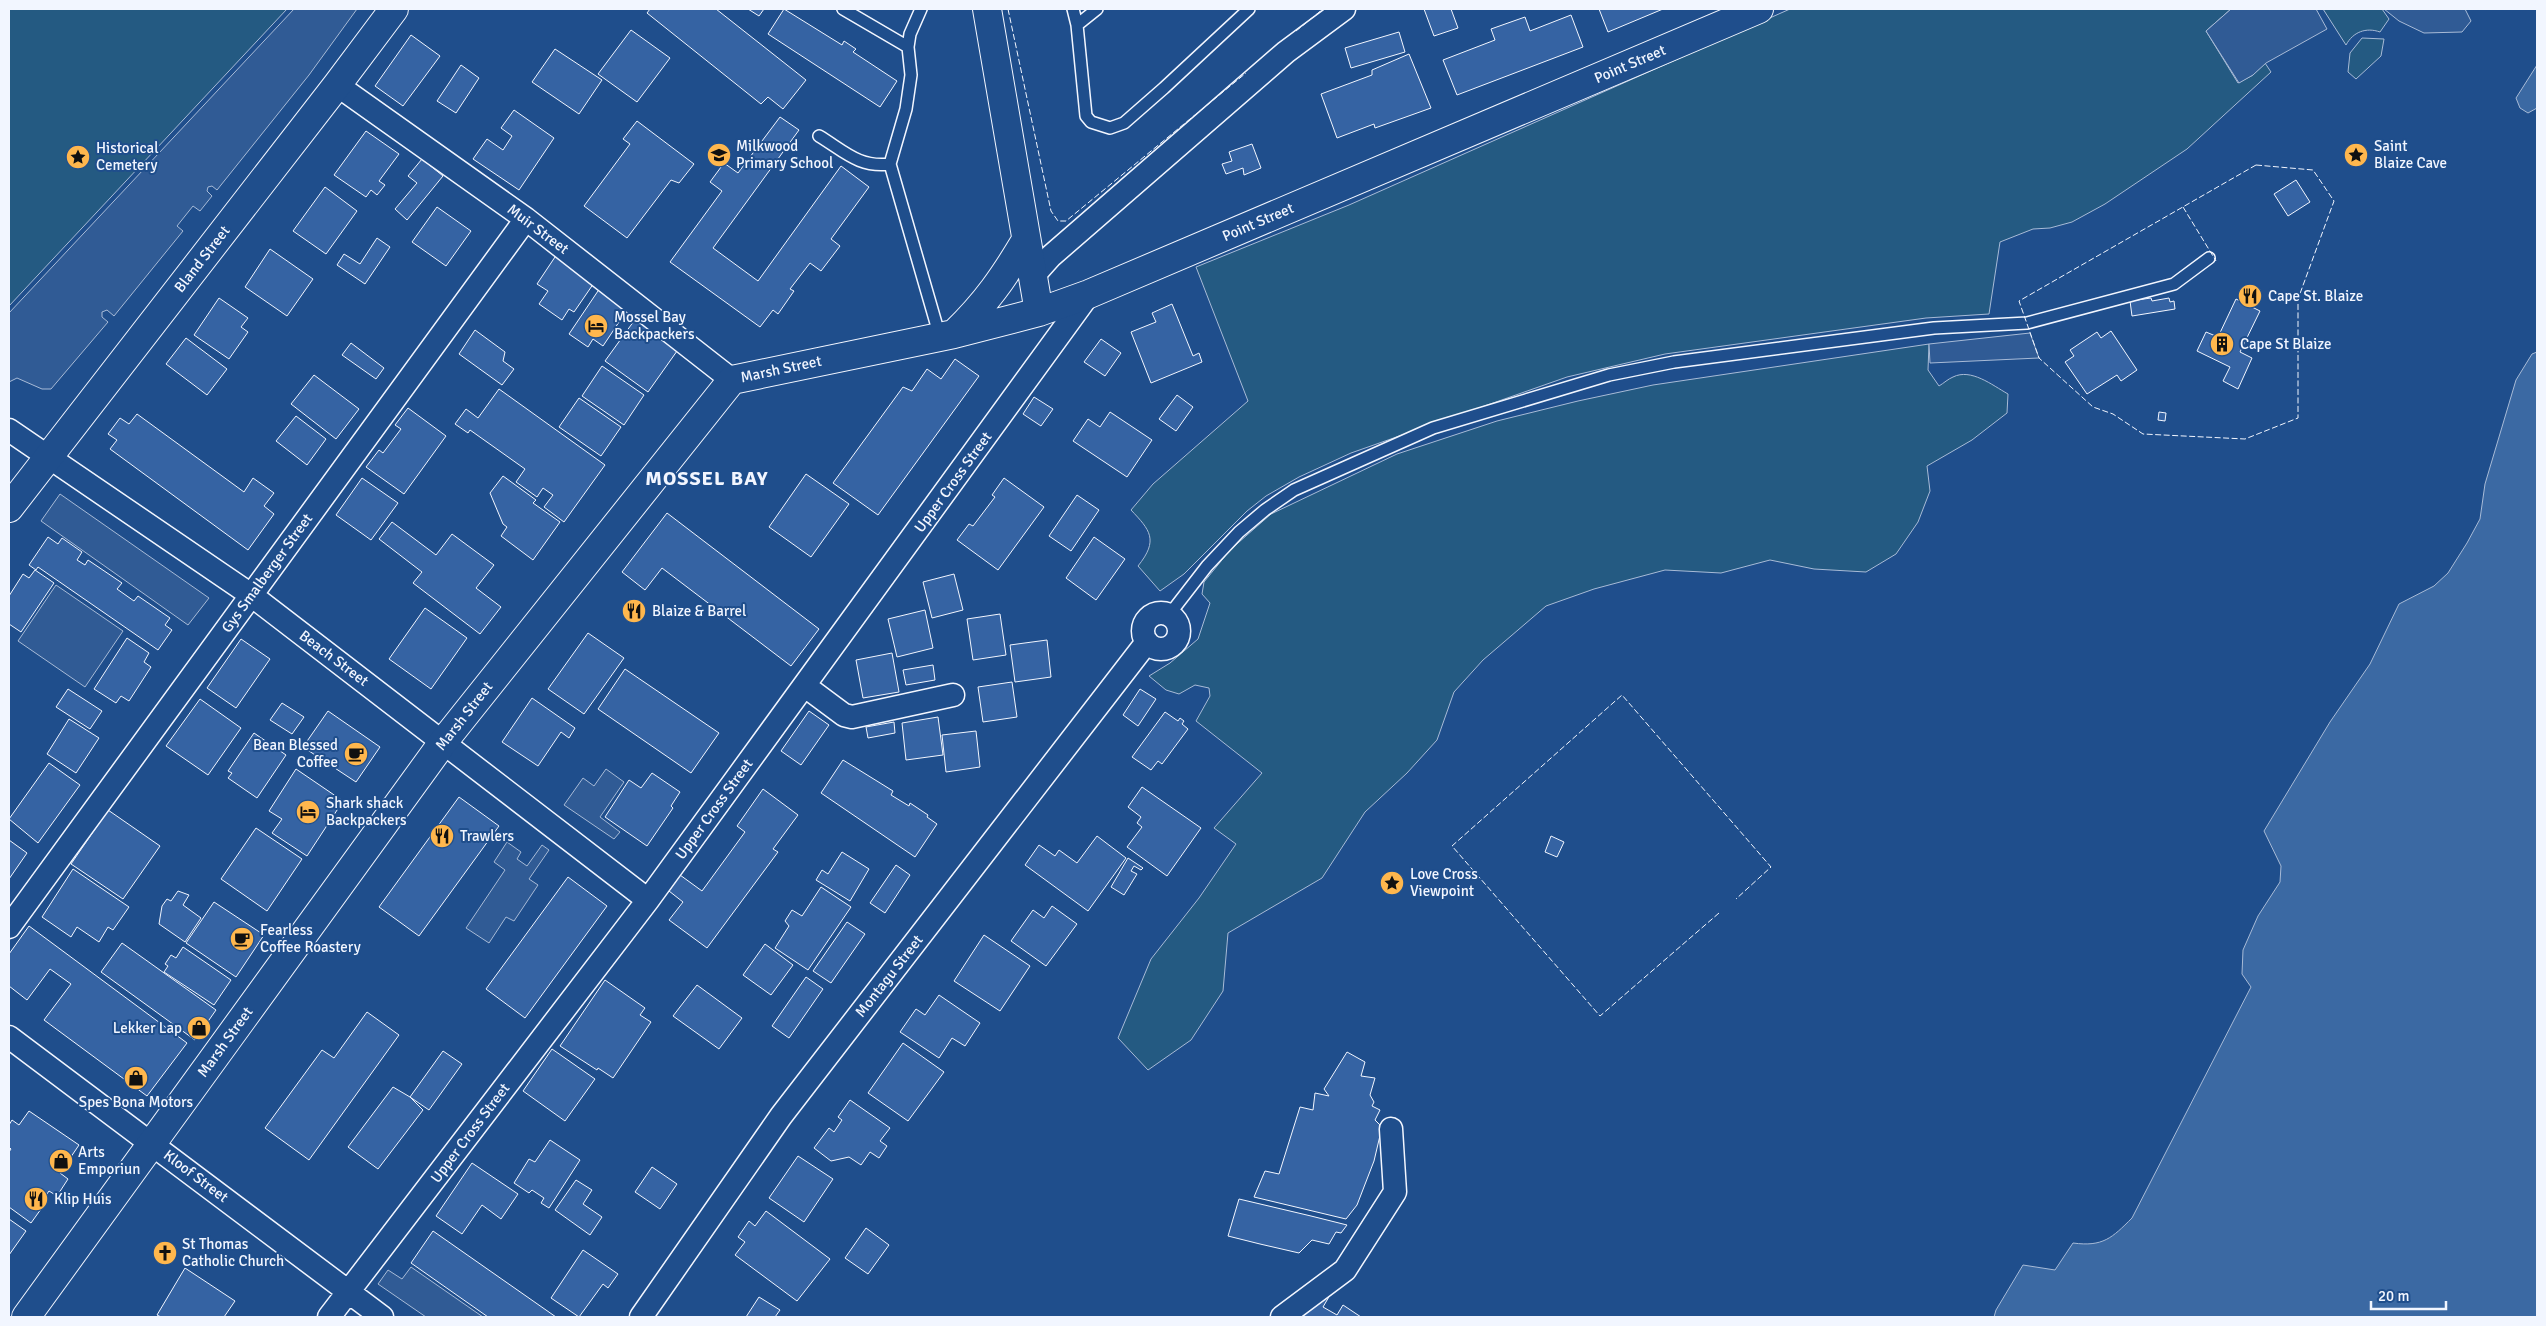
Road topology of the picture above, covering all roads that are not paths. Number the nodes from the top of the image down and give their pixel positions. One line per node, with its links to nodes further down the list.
1 (394, 9): 12 (street, Bland Street)
2 (843, 9): 11 (lane)
3 (921, 9): 11 (lane)
4 (987, 9): 16 (street)
5 (1073, 9): 10 (lane)
6 (1097, 9): 10 (lane)
7 (1249, 9): 10 (lane)
8 (1344, 9): 18 (street)
9 (1759, 9): 19 (street, Point Street)
10 (1076, 25)
11 (908, 47): 14 (lane)
12 (337, 85): 15 (street, Muir Street); 25 (street, Bland Street)
13 (819, 136): 14 (lane)
14 (890, 164): 22 (lane)
15 (526, 219): 23 (street, Muir Street); 27 (street, Gys Smalberger Street)
16 (1026, 240): 18 (street); 20 (street)
17 (2209, 258): 28 (lane)
18 (1034, 275): 20 (street); 21 (street)
19 (1089, 294): 21 (street, Point Street); 29 (street, Upper Cross Street)
20 (981, 309): 22 (street)
21 (1039, 312): 22 (street, Marsh Street)
22 (947, 335): 23 (street, Marsh Street)
23 (732, 380): 31 (street, Marsh Street)
24 (9, 430): 25 (street, Beach Street)
25 (47, 456): 26 (street, Bland Street); 27 (street, Beach Street)
26 (9, 508)
27 (251, 595): 31 (street, Beach Street); 33 (street, Gys Smalberger Street)
28 (1169, 614): 41 (street, Montagu Street)
29 (804, 686): 30 (street); 32 (street, Upper Cross Street)
30 (953, 695)
31 (444, 741): 32 (street, Beach Street); 36 (street, Marsh Street)
32 (648, 900): 37 (street, Upper Cross Street)
33 (9, 928)
34 (9, 1037): 36 (street, Kloof Street)
35 (1392, 1130): 42 (street)
36 (152, 1143): 37 (street, Kloof Street); 38 (street, Marsh Street)
37 (348, 1293): 39 (street, Upper Cross Street); 40 (street, Kloof Street)
38 (26, 1317)
39 (329, 1317)
40 (382, 1317)
41 (641, 1317)
42 (1282, 1317)

